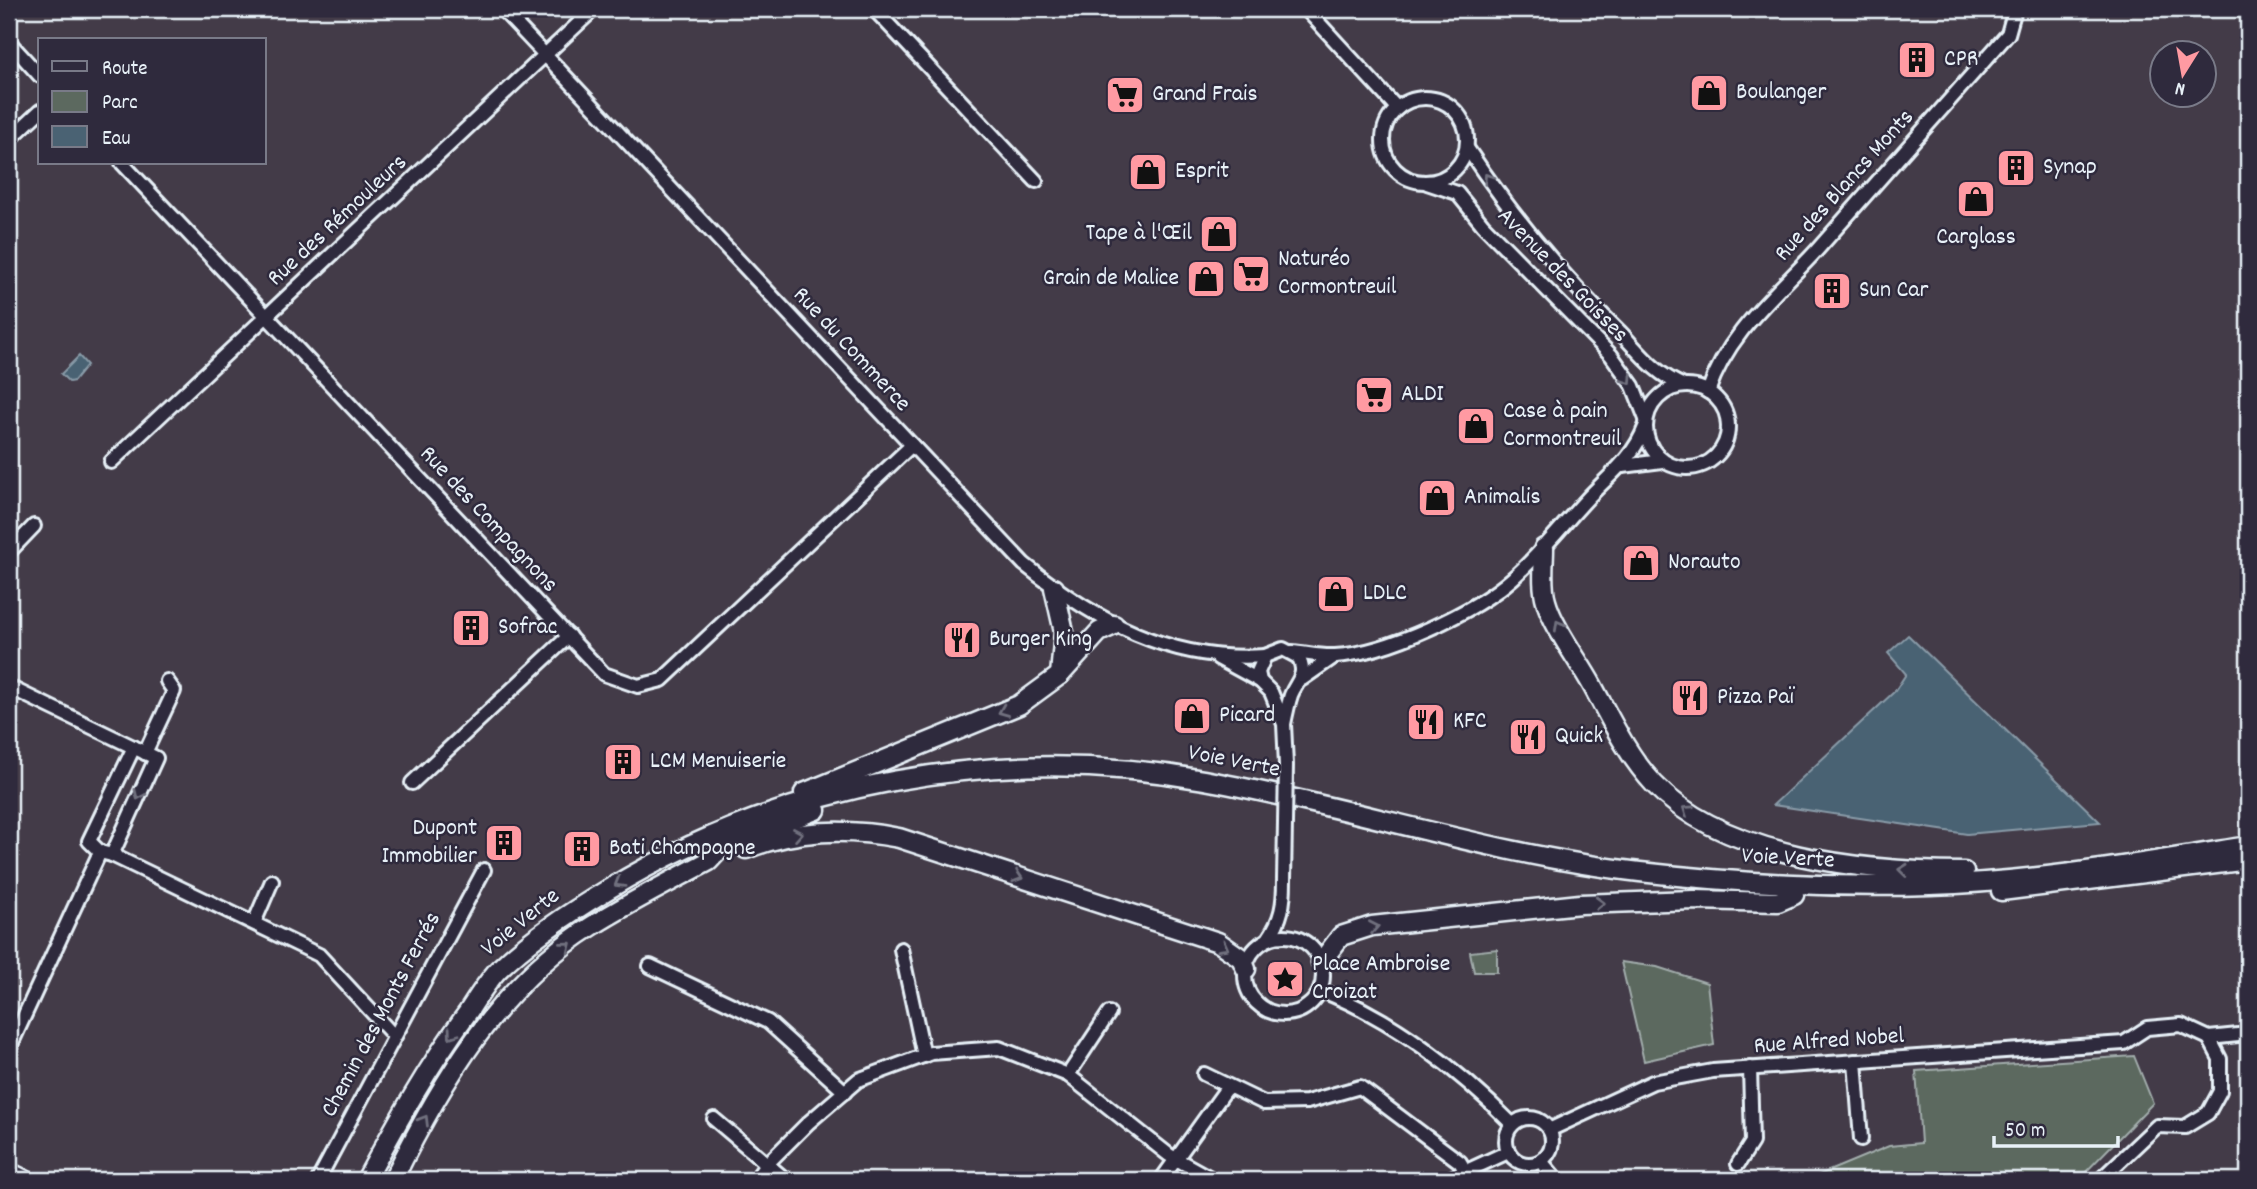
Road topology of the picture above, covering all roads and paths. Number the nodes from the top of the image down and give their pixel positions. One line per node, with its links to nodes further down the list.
1 (502, 9): 7 (street, Rue du Commerce)
2 (594, 9): 7 (street, Rue des Rémouleurs)
3 (874, 9): 14 (street)
4 (1306, 9): 9 (street)
5 (2015, 9): 18 (street, Rue des Blancs Monts)
6 (9, 42): 8 (street)
7 (545, 55): 16 (street, Rue des Rémouleurs); 20 (street, Rue du Commerce)
8 (38, 74)
9 (1396, 108): 12 (street); 15 (street)
10 (38, 113): 11 (street)
11 (9, 141)
12 (1467, 148): 15 (street); 17 (street, Avenue des Goisses, one-way to 12)
13 (123, 164): 16 (street, Rue des Compagnons)
14 (1036, 181)
15 (1427, 183): 19 (street, Avenue des Goisses, one-way to 19)
16 (267, 316): 22 (street, Rue des Rémouleurs); 29 (street, Rue des Compagnons)
17 (1684, 386): 18 (street); 19 (street)
18 (1709, 392): 21 (street)
19 (1645, 423): 21 (street); 23 (street)
20 (912, 445): 27 (street, Rue du Commerce); 29 (street, Rue des Compagnons)
21 (1662, 461): 23 (street)
22 (111, 462)
23 (1623, 466): 25 (street)
24 (34, 526): 26 (street)
25 (1544, 548): 33 (street); 50 (main road, one-way to 25)
26 (9, 552)
27 (1054, 588): 28 (street, Rue du Commerce); 34 (main road)
28 (1114, 625): 31 (street, Rue du Commerce); 34 (main road)
29 (569, 636): 43 (street)
30 (1292, 652): 32 (street); 33 (street); 35 (street)
31 (1213, 655): 32 (street, Rue du Commerce); 37 (street, Rue du Commerce)
32 (1265, 656): 37 (street)
33 (1335, 656): 35 (street)
34 (1060, 675): 44 (main road, one-way to 44)
35 (1302, 679): 39 (street)
36 (167, 681): 42 (street)
37 (1260, 681): 40 (street)
38 (9, 687): 42 (street)
39 (1293, 690): 40 (street); 41 (street)
40 (1271, 692): 41 (street)
41 (1284, 724): 53 (street, bridge)
42 (140, 750): 46 (street); 46 (street, one-way to 46)
43 (412, 783)
44 (768, 811): 50 (main road, Voie Verte); 87 (main road, Voie Verte, one-way to 87)
45 (2248, 846): 50 (main road, Voie Verte)
46 (106, 853): 54 (street); 66 (street)
47 (2248, 860): 52 (main road, Voie Verte)
48 (709, 861): 52 (main road, Voie Verte); 60 (main road, one-way to 60); 88 (main road, Voie Verte, one-way to 48)
49 (484, 870): 64 (street, Chemin des Monts Ferrés)
50 (2020, 878)
51 (272, 881): 54 (street)
52 (1794, 895): 58 (main road, one-way to 52)
53 (1284, 906): 55 (street); 56 (street)
54 (254, 923): 64 (street)
55 (1268, 939): 56 (street); 60 (street)
56 (1301, 940): 58 (street)
57 (901, 949): 67 (street)
58 (1321, 962): 61 (street)
59 (650, 966): 73 (street)
60 (1245, 968): 61 (street)
61 (1320, 990): 75 (street)
62 (1109, 1013): 71 (street)
63 (2248, 1034): 65 (street)
64 (394, 1036): 86 (street, Chemin des Monts Ferrés)
65 (2208, 1038): 68 (street, Rue Alfred Nobel); 95 (street)
66 (9, 1049)
67 (924, 1056): 71 (street); 73 (street)
68 (1855, 1061): 69 (street, Rue Alfred Nobel); 77 (street)
69 (1750, 1069): 76 (street, Rue Alfred Nobel); 82 (street)
70 (1204, 1074): 72 (street)
71 (1068, 1075): 79 (street)
72 (1227, 1088): 79 (street); 84 (street)
73 (845, 1092): 81 (street)
74 (714, 1119): 81 (street)
75 (1512, 1124): 76 (street); 78 (street)
76 (1549, 1130): 80 (street)
77 (1861, 1139)
78 (1508, 1152): 80 (street); 84 (street)
79 (1176, 1159): 91 (street); 92 (street)
80 (1541, 1161): 94 (street)
81 (766, 1164): 89 (street); 90 (street)
82 (1738, 1164)
83 (9, 1172): 85 (main road)
84 (1466, 1172): 93 (street)
85 (25, 1180)
86 (318, 1180)
87 (366, 1180)
88 (393, 1180)
89 (755, 1180)
90 (786, 1180)
91 (1161, 1180)
92 (1214, 1180)
93 (1447, 1180)
94 (1558, 1180)
95 (2100, 1180)

